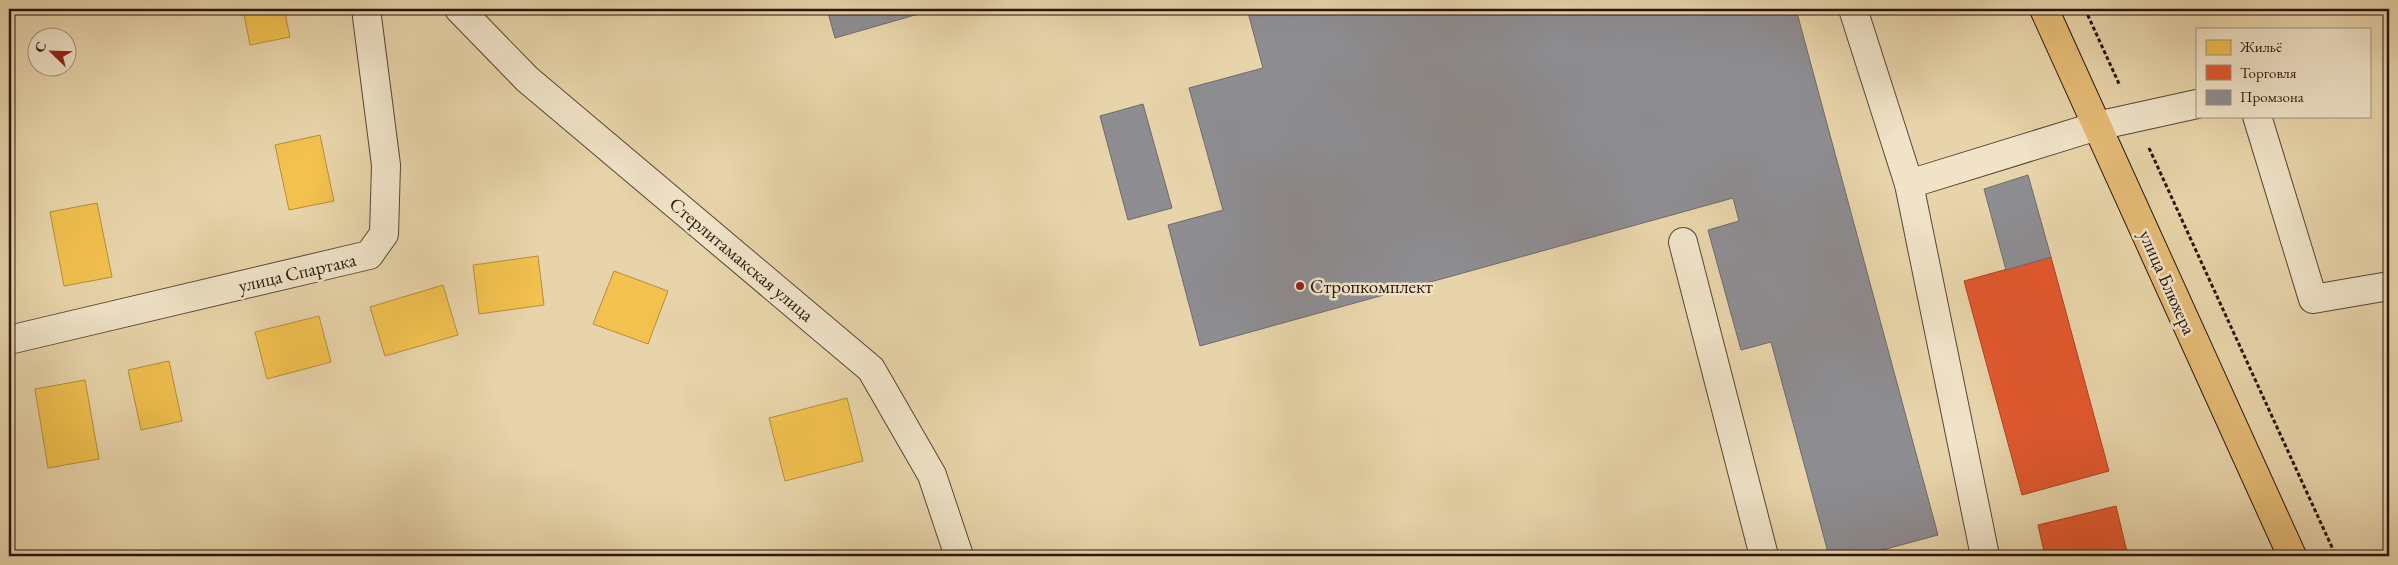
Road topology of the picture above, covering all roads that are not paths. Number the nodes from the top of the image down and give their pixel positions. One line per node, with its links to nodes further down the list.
1 (366, 9): 11 (street, улица Спартака)
2 (460, 9): 12 (street, Стерлитамакская улица)
3 (1853, 9): 8 (street)
4 (2044, 9): 7 (main road, улица Блюхера)
5 (2196, 104): 7 (street)
6 (2258, 118): 10 (street)
7 (2097, 126): 8 (street); 15 (main road, улица Блюхера)
8 (1909, 184): 14 (street)
9 (1684, 242): 13 (street)
10 (2389, 286)
11 (9, 340)
12 (959, 556)
13 (1764, 556)
14 (1985, 556)
15 (2292, 556)

